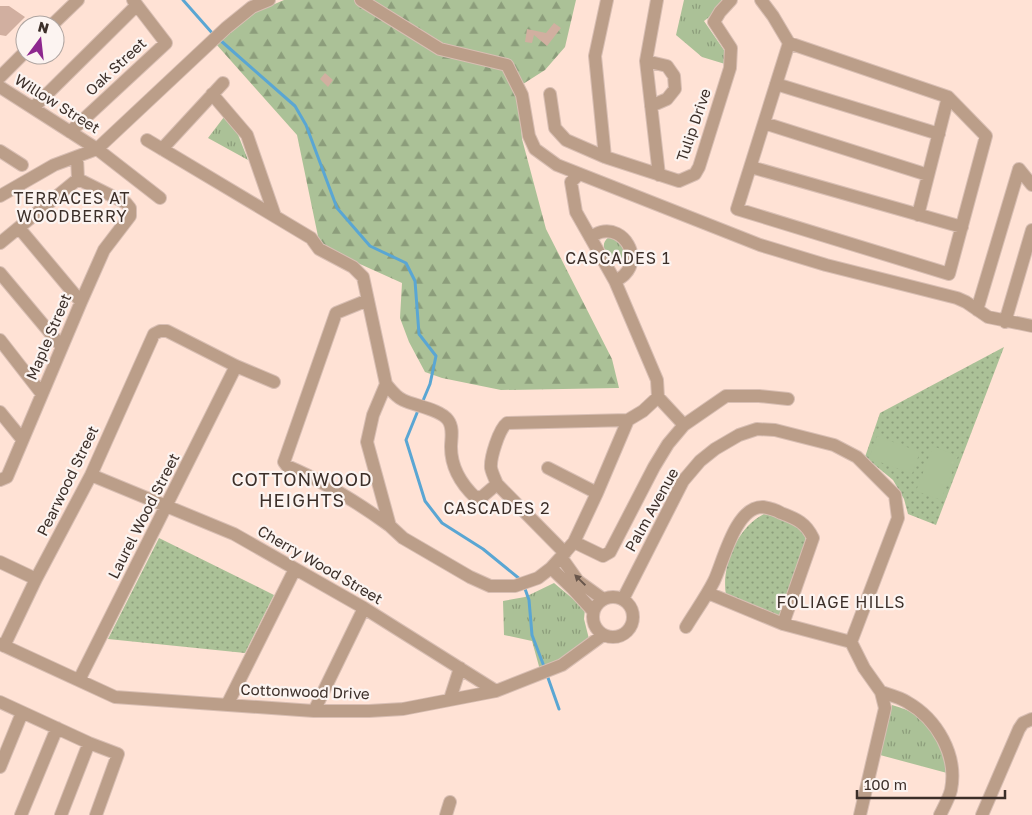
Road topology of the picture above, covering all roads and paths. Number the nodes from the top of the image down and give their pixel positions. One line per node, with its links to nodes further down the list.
1 (78, 0): 9 (street)
2 (270, 0): 26 (street)
3 (361, 0): 33 (street)
4 (607, 0): 30 (street)
5 (657, 0): 11 (street)
6 (731, 0): 34 (street, Tulip Drive)
7 (761, 0): 10 (street)
8 (135, 2): 21 (street); 23 (street, Oak Street)
9 (62, 15)
10 (789, 43): 15 (street); 19 (street)
11 (646, 61): 20 (street); 20 (street)
12 (15, 62): 13 (street)
13 (0, 77)
14 (223, 83): 17 (street)
15 (776, 84): 22 (street); 24 (street)
16 (0, 87): 21 (street, Willow Street)
17 (212, 94): 27 (street); 41 (street)
18 (550, 94): 30 (street, Tulip Drive)
19 (948, 97): 24 (street); 42 (street)
20 (651, 106): 34 (street)
21 (33, 108): 23 (street, Willow Street)
22 (764, 123): 32 (street); 35 (street)
23 (70, 132): 26 (street, Willow Street)
24 (939, 134): 35 (street)
25 (147, 140): 27 (street)
26 (97, 149): 29 (street); 39 (street, Willow Street)
27 (162, 149): 41 (street)
28 (0, 151): 31 (street)
29 (77, 157): 36 (street); 38 (street)
30 (605, 157): 34 (street, Tulip Drive)
31 (22, 165)
32 (750, 167): 40 (street); 42 (street)
33 (579, 174): 45 (street); 51 (street)
34 (659, 175)
35 (928, 175): 40 (street)
36 (78, 179): 43 (street); 50 (street, Maple Street)
37 (1032, 185): 51 (street)
38 (0, 196)
39 (160, 198)
40 (918, 214): 42 (street)
41 (275, 216): 49 (street)
42 (962, 227)
43 (19, 228): 46 (street); 50 (street)
44 (1032, 230): 52 (street)
45 (590, 237): 48 (street); 48 (street)
46 (0, 243)
47 (0, 273): 55 (street)
48 (615, 281): 60 (street)
49 (368, 300): 58 (street); 72 (street)
50 (81, 302): 55 (street, Maple Street)
51 (977, 310): 52 (street)
52 (1005, 322): 53 (street)
53 (1032, 326)
54 (0, 340): 59 (street)
55 (62, 347): 59 (street, Maple Street)
56 (236, 366): 57 (street); 67 (street, Pearwood Street); 71 (street, Laurel Wood Street)
57 (274, 382)
58 (386, 384): 69 (street); 72 (street)
59 (42, 394): 65 (street, Maple Street)
60 (658, 397): 63 (street); 64 (street)
61 (788, 399): 64 (street)
62 (0, 412): 65 (street)
63 (628, 420): 69 (street); 70 (street)
64 (684, 425): 73 (street)
65 (22, 439): 68 (street, Maple Street)
66 (548, 468): 70 (street)
67 (91, 475): 71 (street, Cherry Wood Street); 78 (street, Pearwood Street)
68 (1, 480)
69 (496, 484): 74 (street)
70 (597, 492): 73 (street)
71 (168, 506): 77 (street, Cherry Wood Street); 90 (street, Laurel Wood Street)
72 (390, 526): 76 (street)
73 (574, 542): 74 (street)
74 (563, 555): 76 (street); 80 (street, one-way to 74)
75 (0, 562): 78 (street)
76 (551, 568): 83 (street)
77 (295, 569): 82 (street, Cherry Wood Street); 95 (street)
78 (36, 579): 88 (street, Pearwood Street)
79 (708, 593): 84 (street); 84 (street); 85 (street)
80 (603, 599): 81 (street); 83 (street)
81 (624, 599): 86 (street); 87 (street, Palm Avenue)
82 (364, 608): 89 (street, Cherry Wood Street); 96 (street)
83 (593, 611): 86 (street)
84 (783, 624): 87 (street)
85 (686, 627)
86 (603, 634): 91 (street, Cottonwood Drive)
87 (851, 642): 92 (street)
88 (2, 645): 90 (street, Cottonwood Drive)
89 (460, 668): 91 (street, Cherry Wood Street); 93 (street)
90 (79, 680): 95 (street, Cottonwood Drive)
91 (496, 691): 93 (street, Cottonwood Drive)
92 (881, 692): 107 (street); 108 (street)
93 (450, 699): 96 (street, Cottonwood Drive)
94 (0, 702): 97 (street)
95 (227, 705): 96 (street, Cottonwood Drive)
96 (314, 710)
97 (22, 713): 99 (street); 101 (street)
98 (1032, 719): 109 (street)
99 (56, 728): 100 (street); 103 (street)
100 (89, 743): 104 (street); 105 (street)
101 (0, 767)
102 (450, 802): 106 (street)
103 (21, 815)
104 (61, 815)
105 (96, 815)
106 (446, 815)
107 (860, 815)
108 (940, 815)
109 (982, 815)

